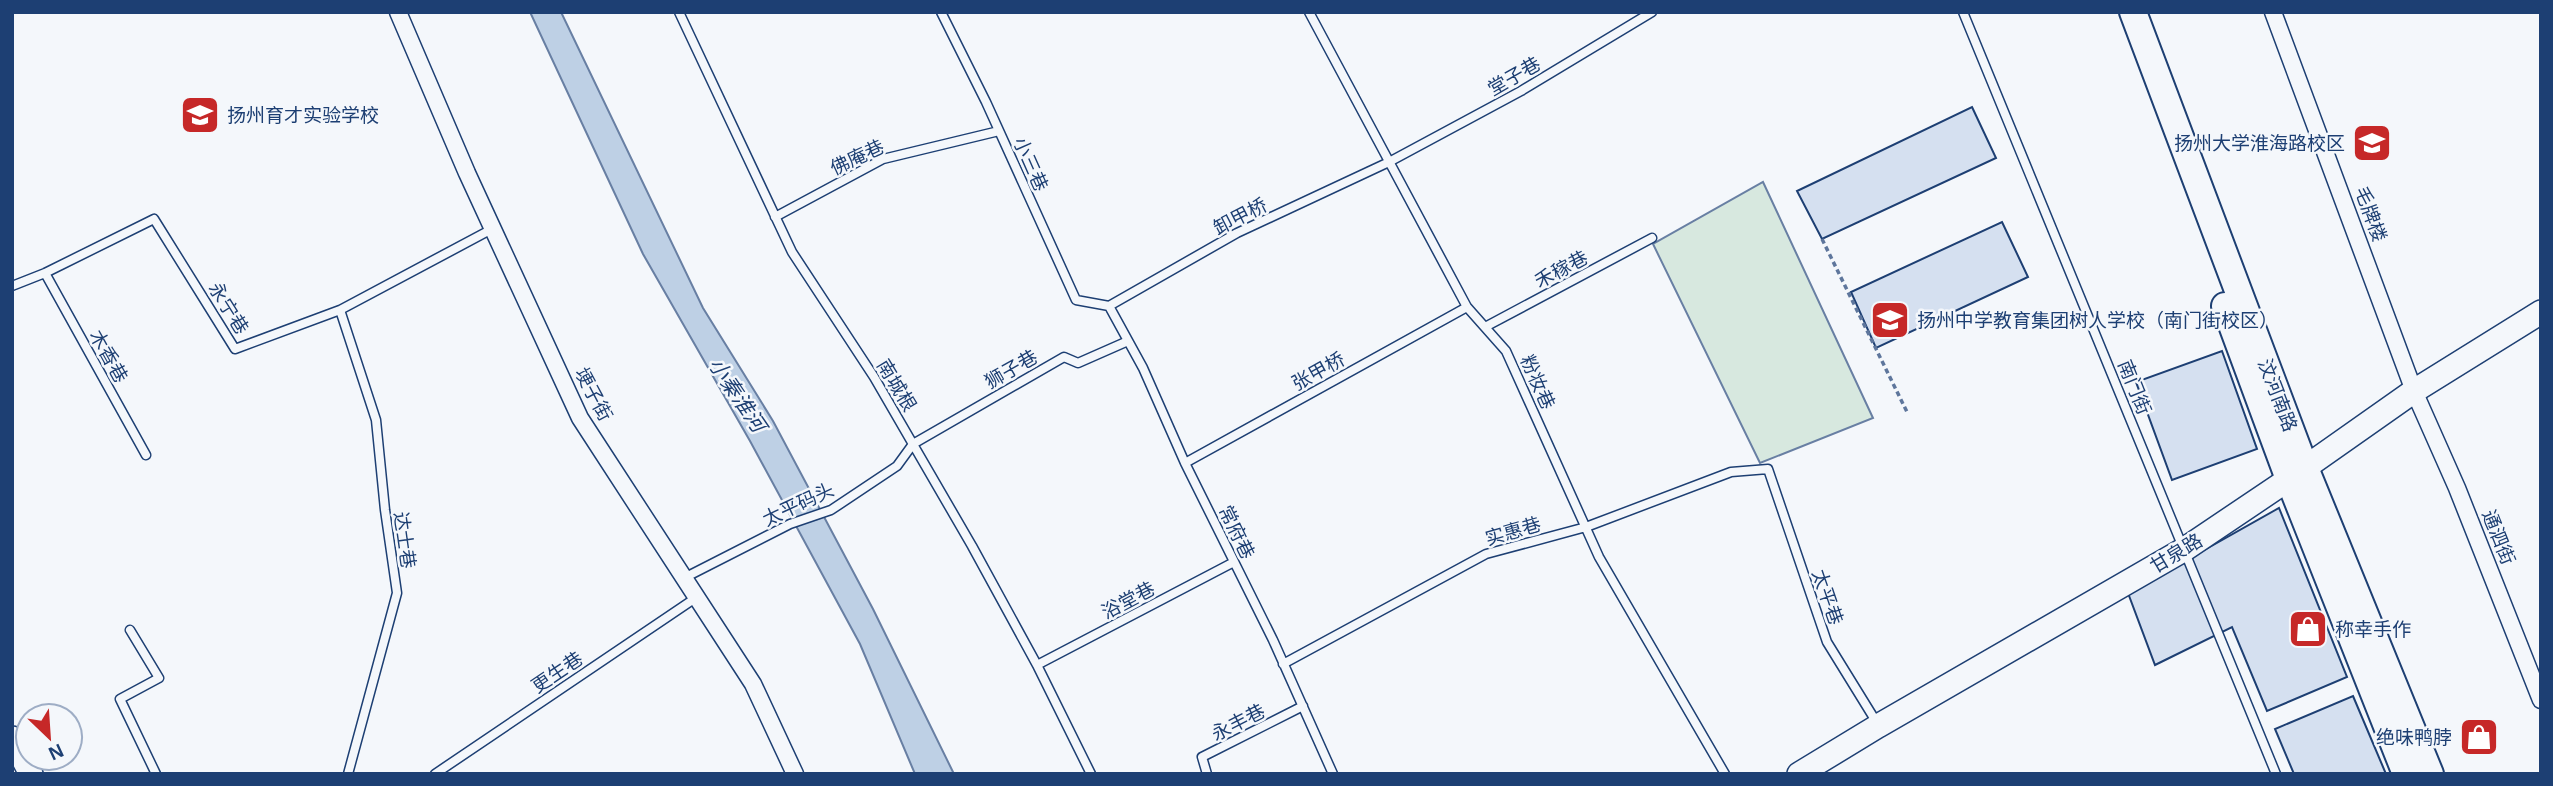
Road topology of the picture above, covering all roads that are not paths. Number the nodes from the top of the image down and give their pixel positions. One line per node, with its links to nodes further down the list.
1 (398, 12): 13 (street, 埂子街)
2 (679, 12): 12 (lane, 南城根)
3 (941, 12): 10 (lane, 小三巷)
4 (1309, 12): 11 (lane, 粉妆巷)
5 (1652, 12): 11 (lane, 堂子巷)
6 (1963, 12): 30 (lane, 南门街)
7 (2116, 12): 28 (main road, 汶河南路)
8 (2133, 12): 28 (main road, 汶河南路)
9 (2273, 12): 23 (street, 毛牌楼)
10 (999, 131): 12 (lane, 佛庵巷); 17 (lane, 小三巷)
11 (1389, 162): 17 (lane, 卸甲桥); 18 (lane, 粉妆巷)
12 (775, 217): 24 (lane, 南城根)
13 (492, 229): 19 (lane, 永宁巷); 32 (street, 埂子街)
14 (1652, 238): 21 (lane, 禾稼巷)
15 (45, 273): 16 (lane); 19 (lane, 永宁巷); 25 (lane, 木香巷)
16 (12, 286)
17 (1110, 306): 22 (lane, 常府巷)
18 (1467, 307): 21 (lane, 粉妆巷); 26 (lane, 张甲桥)
19 (340, 310): 43 (lane, 达士巷)
20 (2541, 312): 23 (street, 甘泉路)
21 (1485, 327): 29 (lane, 粉妆巷)
22 (1128, 341): 24 (lane, 狮子巷); 26 (lane, 常府巷)
23 (2414, 391): 28 (street, 甘泉路); 37 (street, 通泗街)
24 (913, 444): 32 (lane, 太平码头); 36 (lane, 南城根)
25 (146, 455)
26 (1185, 463): 31 (lane, 常府巷)
27 (1768, 469): 29 (lane, 实惠巷); 39 (lane, 太平巷)
28 (2297, 474): 30 (street, 甘泉路); 52 (main road, 汶河南路); 53 (main road, 汶河南路)
29 (1586, 527): 35 (lane, 实惠巷); 49 (lane, 粉妆巷)
30 (2185, 549): 39 (street, 甘泉路); 51 (lane, 南门街)
31 (1234, 562): 35 (lane, 常府巷); 36 (lane, 浴堂巷)
32 (684, 578): 33 (street, 埂子街)
33 (697, 597): 44 (lane, 更生巷); 45 (street, 埂子街)
34 (130, 629): 42 (lane)
35 (1283, 664): 38 (lane, 常府巷)
36 (1037, 665): 46 (lane, 南城根)
37 (2541, 700)
38 (1303, 706): 47 (lane, 永丰巷); 48 (lane, 常府巷)
39 (1878, 726): 50 (street, 甘泉路)
40 (12, 738): 41 (street)
41 (31, 774)
42 (156, 774)
43 (348, 774)
44 (435, 774)
45 (795, 774)
46 (1090, 774)
47 (1208, 774)
48 (1333, 774)
49 (1724, 774)
50 (1799, 774)
51 (2276, 774)
52 (2406, 774)
53 (2430, 774)

